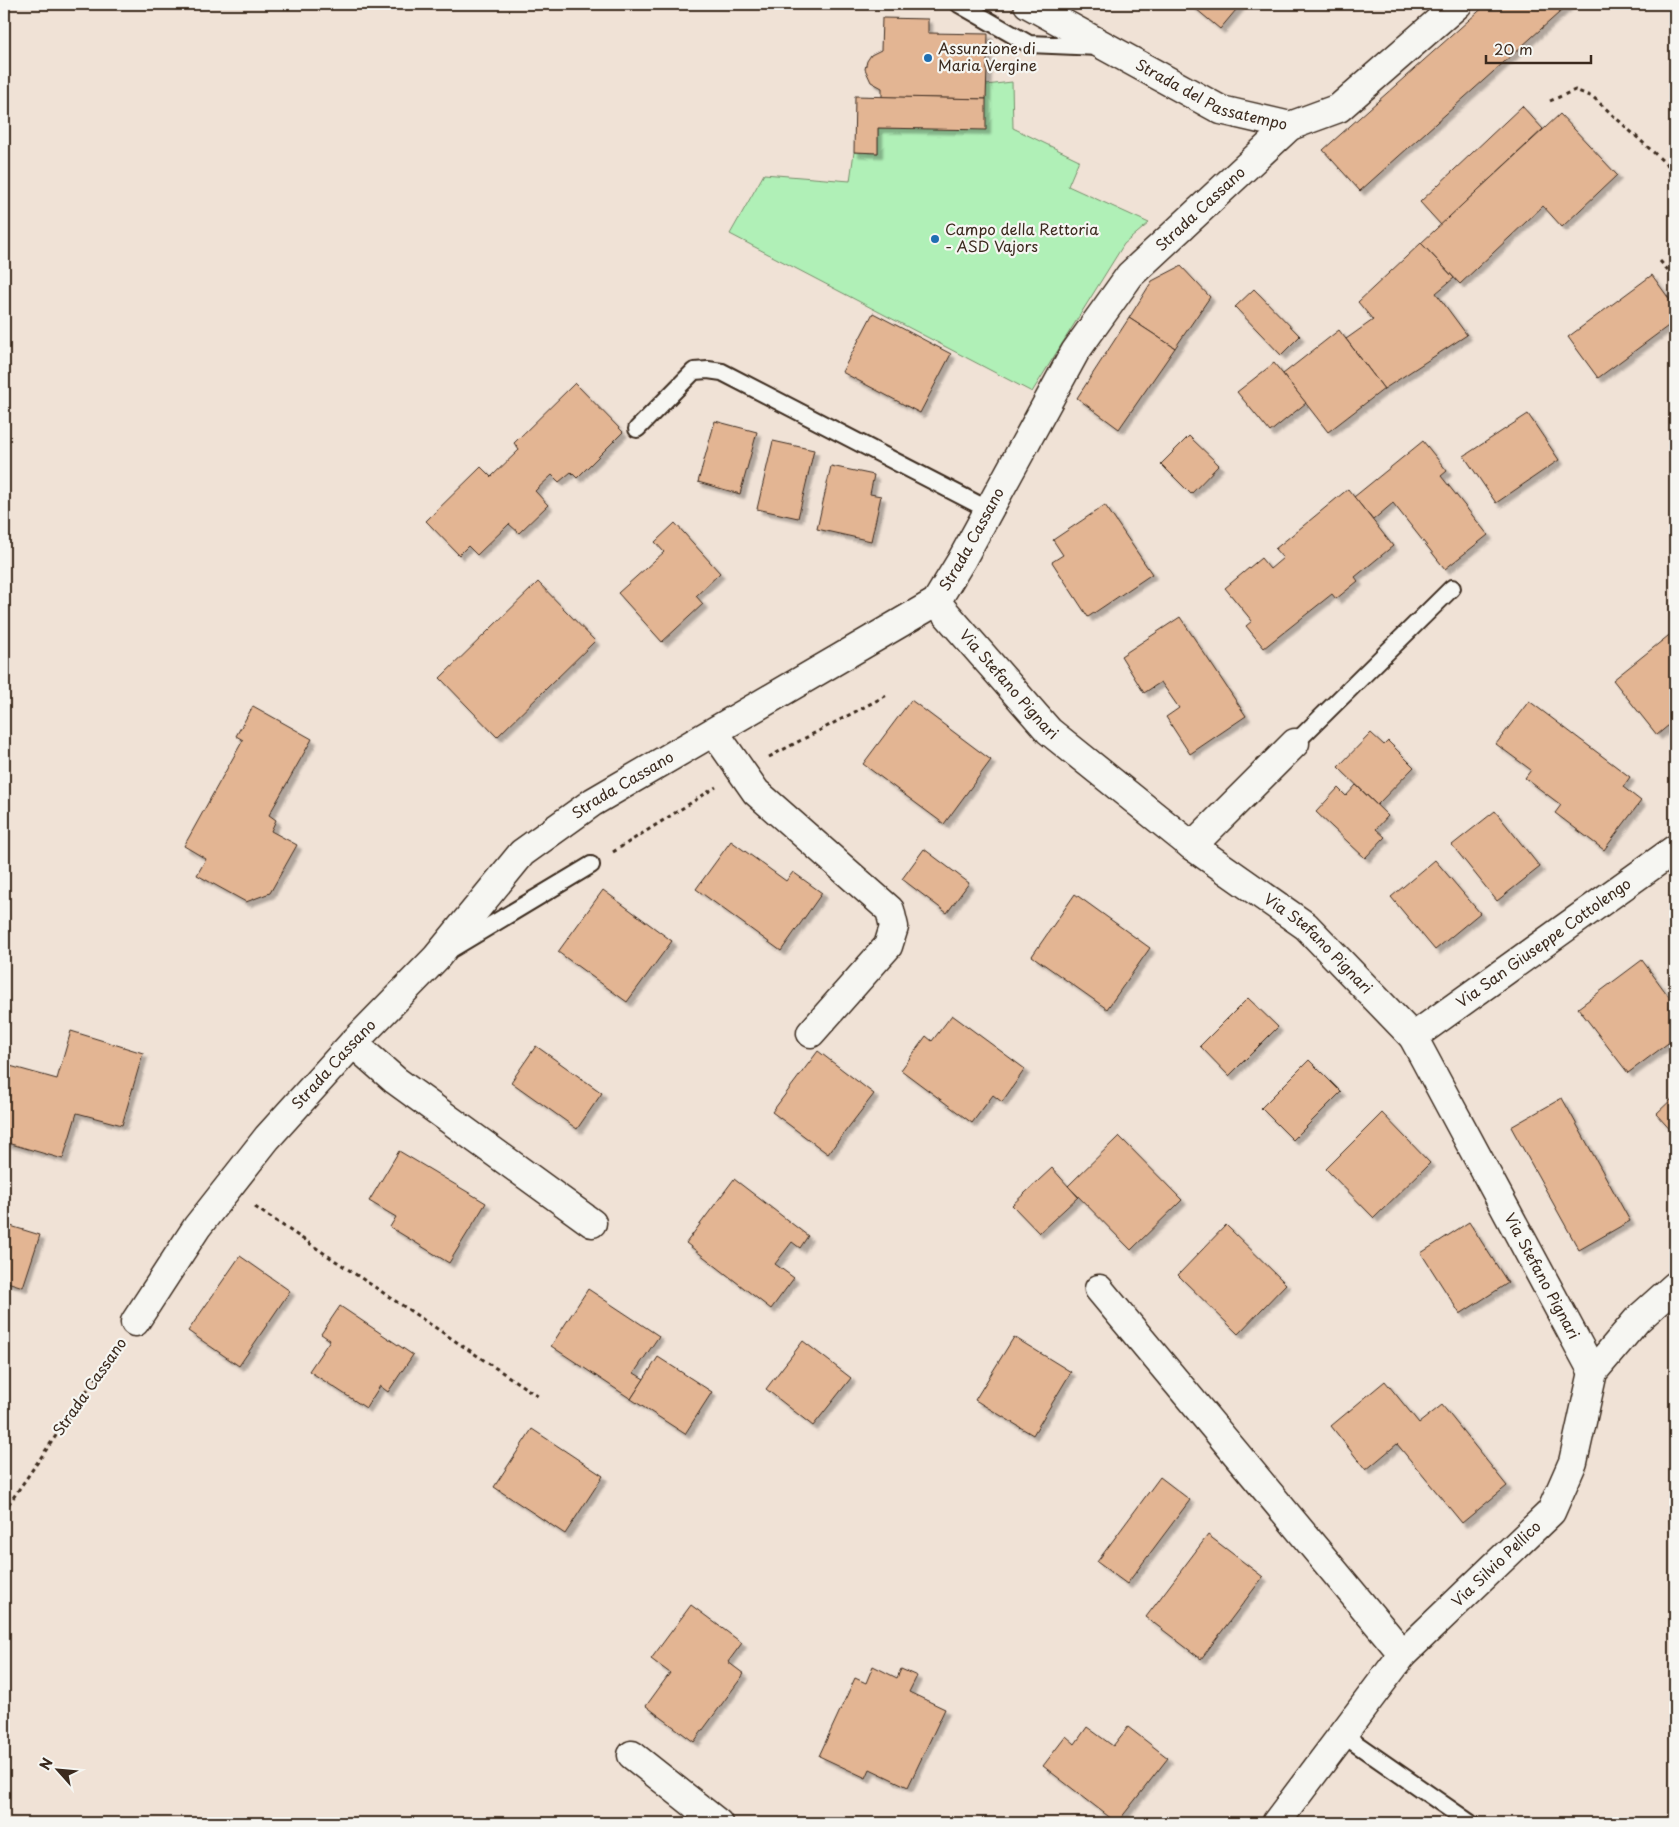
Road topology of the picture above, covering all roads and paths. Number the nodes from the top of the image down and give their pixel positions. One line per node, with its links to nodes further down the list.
1 (958, 4): 4 (lane)
2 (1028, 4): 4 (street, Strada del Passatempo)
3 (1458, 4): 6 (street, Strada del Passatempo)
4 (1109, 48): 6 (street, Strada del Passatempo)
5 (1550, 101): 7 (path)
6 (1290, 126): 11 (street, Strada Cassano)
7 (1675, 172)
8 (1660, 261): 9 (path)
9 (1675, 278)
10 (637, 429): 11 (lane)
11 (989, 510): 13 (street, Strada Cassano)
12 (1452, 588): 15 (lane)
13 (936, 602): 14 (street, Strada Cassano); 16 (street, Via Stefano Pignari)
14 (714, 732): 19 (street, Strada Cassano); 20 (street)
15 (1295, 743): 16 (street)
16 (1192, 846): 21 (street, Via Stefano Pignari)
17 (1675, 849): 21 (street, Via San Giuseppe Cottolengo)
18 (591, 865): 19 (lane)
19 (436, 958): 22 (street, Strada Cassano)
20 (811, 1033)
21 (1413, 1037): 28 (street, Via Stefano Pignari)
22 (353, 1043): 23 (street, Strada Cassano); 24 (street)
23 (227, 1188): 27 (street, Strada Cassano); 29 (path)
24 (592, 1223)
25 (1675, 1286): 28 (street, Via Silvio Pellico)
26 (1099, 1289): 31 (street)
27 (135, 1322): 30 (path, Strada Cassano)
28 (1593, 1372): 31 (street, Via Silvio Pellico)
29 (539, 1397)
30 (4, 1511)
31 (1403, 1654): 32 (street, Via Silvio Pellico)
32 (1342, 1734): 35 (street, Via Silvio Pellico); 36 (lane)
33 (632, 1755): 34 (street)
34 (718, 1823)
35 (1276, 1823)
36 (1470, 1823)

